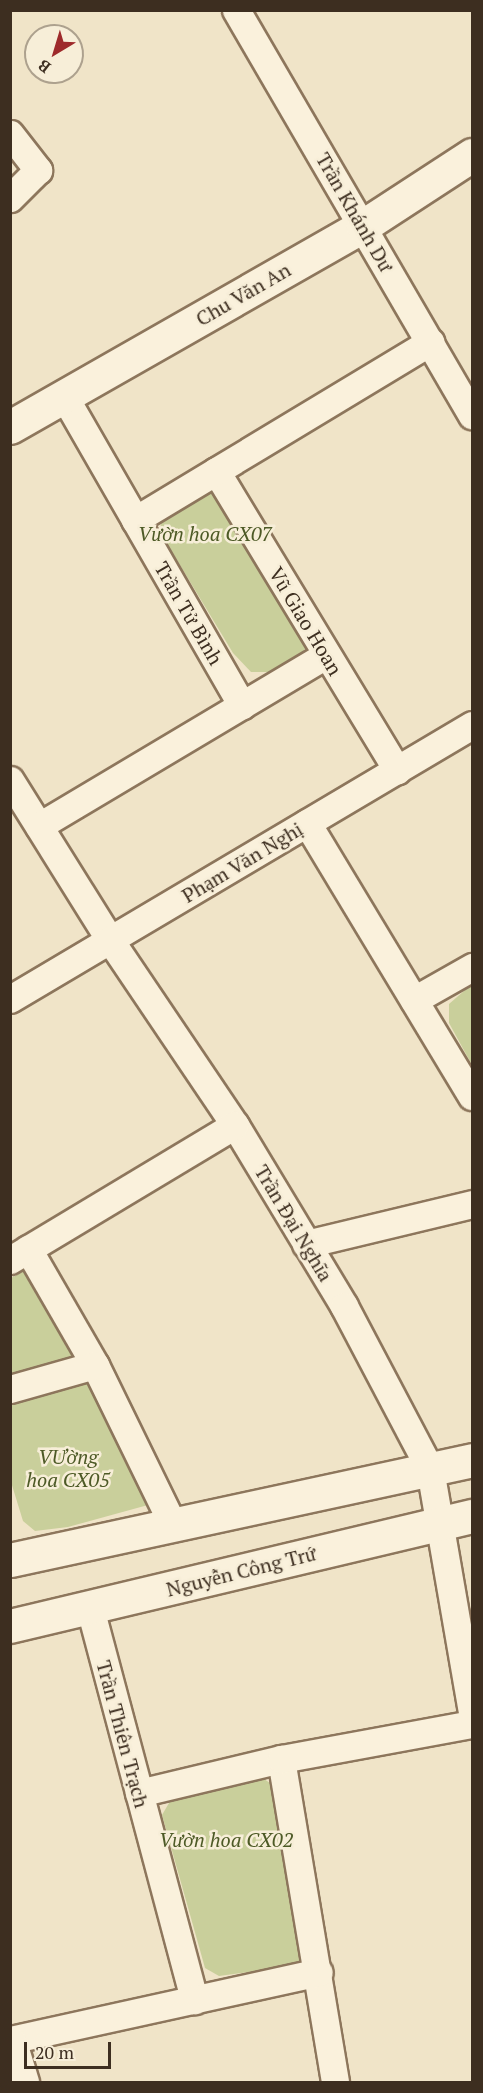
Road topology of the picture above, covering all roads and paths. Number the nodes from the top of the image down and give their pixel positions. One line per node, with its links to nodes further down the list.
1 (244, 13): 5 (street, Trần Khánh Dư)
2 (10, 134): 4 (street)
3 (472, 155): 5 (street, Chu Văn An)
4 (10, 198)
5 (363, 226): 6 (street, Trần Khánh Dư); 7 (street, Chu Văn An)
6 (430, 342): 8 (street, Trần Khánh Dư); 10 (street)
7 (64, 396): 9 (street, Chu Văn An); 11 (street, Trần Tử Bình)
8 (472, 415)
9 (10, 427)
10 (216, 471): 11 (street); 12 (street, Vũ Giao Hoan)
11 (135, 520): 13 (street, Trần Tử Bình)
12 (326, 655): 13 (street); 15 (street, Vũ Giao Hoan)
13 (242, 705): 18 (street)
14 (472, 725): 15 (street, Phạm Văn Nghị)
15 (396, 770): 17 (street, Phạm Văn Nghị)
16 (10, 780): 18 (street, Trần Đại Nghĩa)
17 (307, 823): 19 (street, Phạm Văn Nghị); 22 (street)
18 (39, 826): 19 (street, Trần Đại Nghĩa)
19 (110, 940): 21 (street, Phạm Văn Nghị); 24 (street, Trần Đại Nghĩa)
20 (472, 968): 22 (street)
21 (10, 999)
22 (414, 1000): 23 (street)
23 (472, 1096)
24 (235, 1125): 26 (street, Trần Đại Nghĩa); 27 (street)
25 (472, 1204): 26 (street)
26 (306, 1244): 31 (street, Trần Đại Nghĩa)
27 (20, 1254): 28 (street)
28 (95, 1365): 29 (street); 33 (street)
29 (10, 1389)
30 (472, 1460): 31 (street)
31 (430, 1470): 32 (street, Trần Đại Nghĩa); 33 (street)
32 (457, 1519): 35 (street, Nguyễn Công Trứ); 37 (street, Trần Đại Nghĩa)
33 (173, 1525): 34 (street)
34 (10, 1560)
35 (90, 1608): 36 (street, Nguyễn Công Trứ); 41 (street, Trần Thiên Trạch)
36 (10, 1626)
37 (467, 1643): 38 (street, Trần Đại Nghĩa)
38 (472, 1711)
39 (472, 1724): 40 (street)
40 (281, 1759): 41 (street); 42 (street)
41 (139, 1793): 43 (street, Trần Thiên Trạch)
42 (319, 1972): 43 (street); 46 (street)
43 (194, 2000): 44 (street)
44 (10, 2042): 45 (street)
45 (22, 2082)
46 (335, 2082)

